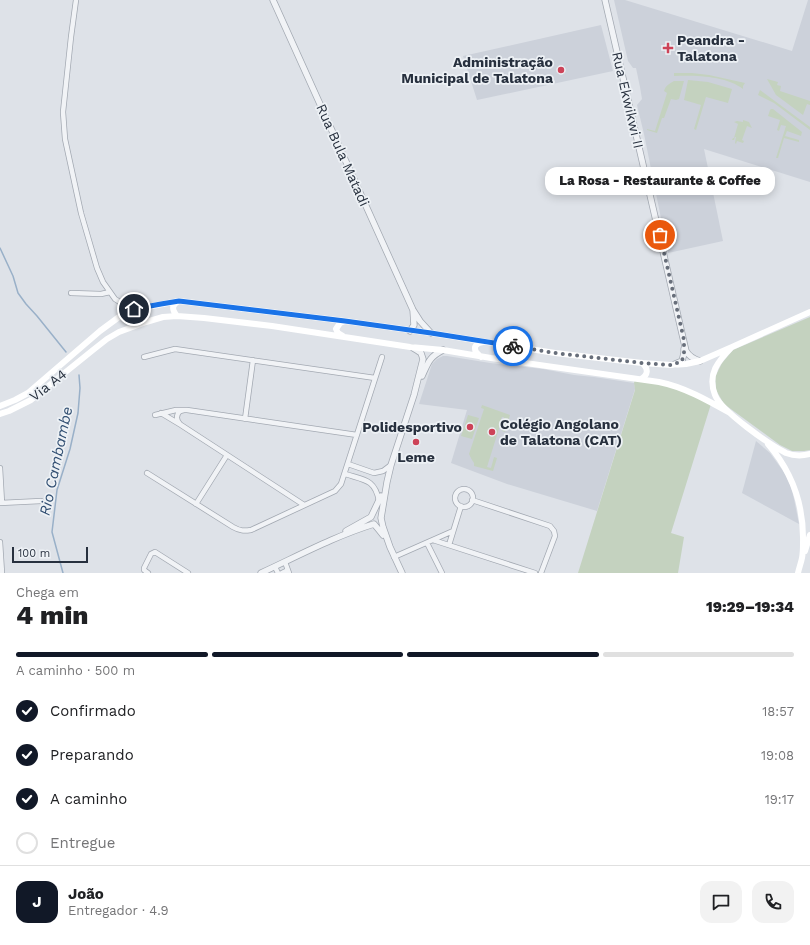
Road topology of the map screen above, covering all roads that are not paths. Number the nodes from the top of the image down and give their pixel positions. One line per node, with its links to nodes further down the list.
1 (76, 0): 4 (street)
2 (273, 0): 8 (street, Rua Bula Matadi)
3 (605, 0): 15 (street, Rua Ekwikwi II)
4 (110, 292): 5 (street); 7 (street)
5 (71, 294)
6 (179, 301): 7 (main road); 10 (main road); 11 (main road)
7 (134, 309): 30 (main road)
8 (413, 310): 12 (street, Rua Bula Matadi); 13 (street, Rua Bula Matadi)
9 (809, 312): 18 (main road)
10 (177, 316): 14 (main road, Via A4); 33 (main road, Via A4)
11 (345, 321): 12 (main road); 14 (main road)
12 (410, 331): 13 (main road)
13 (431, 333): 16 (main road)
14 (343, 336): 17 (main road, Via A4)
15 (684, 340): 24 (street, Rua Ekwikwi II); 26 (street, Rua Ekwikwi II)
16 (485, 342): 22 (main road); 25 (main road)
17 (410, 347): 19 (main road, Via A4); 29 (street)
18 (732, 347): 24 (main road); 32 (main road)
19 (443, 350): 22 (main road, Via A4); 29 (street)
20 (144, 357): 23 (street)
21 (382, 357): 27 (street)
22 (480, 357): 28 (main road, Via A4)
23 (253, 360): 27 (street); 36 (street)
24 (700, 361): 26 (main road)
25 (642, 363): 26 (main road); 28 (main road)
26 (672, 365)
27 (375, 378): 38 (street)
28 (641, 379): 32 (main road, Via A4)
29 (416, 390): 43 (street)
30 (0, 406)
31 (187, 410): 34 (street); 36 (street); 37 (street)
32 (730, 413): 39 (main road)
33 (0, 414)
34 (161, 414): 35 (street); 37 (street)
35 (155, 415)
36 (245, 419): 38 (street)
37 (181, 425): 41 (street)
38 (356, 435): 42 (street)
39 (763, 438): 40 (main road); 69 (main road)
40 (810, 454)
41 (227, 455): 54 (street); 55 (street)
42 (348, 464): 46 (street); 47 (street)
43 (391, 465): 46 (street); 49 (street)
44 (0, 468): 53 (street)
45 (147, 473): 54 (street)
46 (374, 473): 48 (street)
47 (345, 474): 48 (street); 55 (street)
48 (371, 482): 52 (street)
49 (386, 482): 52 (street); 58 (street)
50 (472, 500): 56 (street); 56 (street); 82 (street)
51 (41, 501): 53 (street)
52 (379, 501): 57 (street)
53 (1, 503)
54 (196, 504): 55 (street)
55 (304, 505)
56 (461, 506): 60 (street)
57 (371, 517): 58 (street); 59 (street); 64 (street)
58 (380, 518): 59 (street); 67 (street)
59 (374, 524): 64 (street); 67 (street)
60 (453, 531): 62 (street); 66 (street)
61 (810, 535): 69 (main road)
62 (433, 540): 65 (street); 66 (street)
63 (0, 542): 73 (street)
64 (329, 542): 70 (street)
65 (427, 543): 68 (street); 80 (street)
66 (449, 546): 81 (street)
67 (390, 547): 68 (street)
68 (394, 557): 79 (street)
69 (802, 558): 83 (main road)
70 (285, 562): 71 (street); 72 (street)
71 (275, 567): 76 (street); 77 (street)
72 (289, 572): 78 (street)
73 (1, 573)
74 (148, 573): 75 (street)
75 (188, 573)
76 (261, 573)
77 (278, 573)
78 (282, 573)
79 (402, 573)
80 (442, 573)
81 (536, 573)
82 (542, 573)
83 (798, 573)

